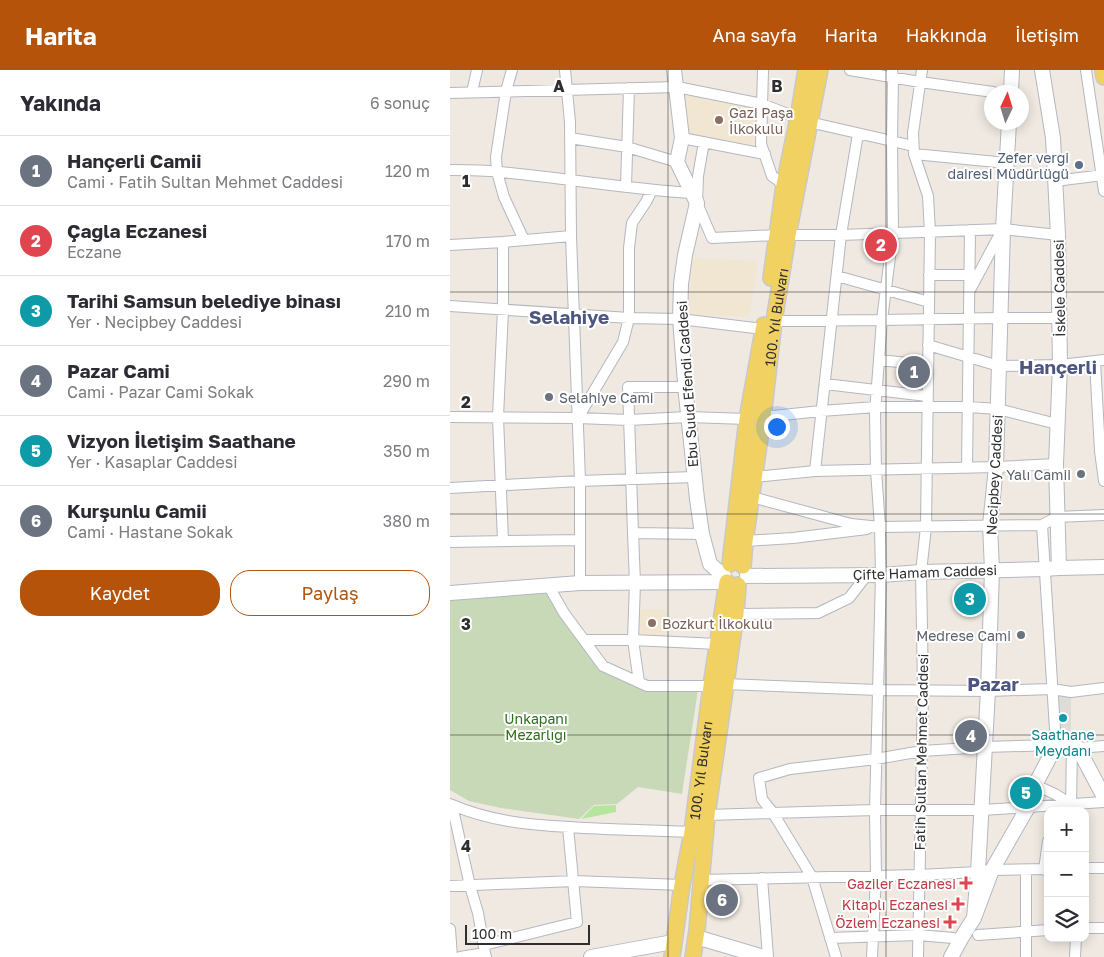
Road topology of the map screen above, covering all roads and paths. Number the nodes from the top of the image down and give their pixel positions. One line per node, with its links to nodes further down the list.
1 (477, 70): 23 (street)
2 (512, 70): 21 (street)
3 (565, 70): 20 (street)
4 (674, 70): 18 (main road)
5 (763, 70): 25 (street)
6 (806, 70): 26 (main road, 100. Yıl Bulvarı)
7 (820, 70): 26 (main road, 100. Yıl Bulvarı)
8 (850, 70): 14 (street)
9 (922, 70): 16 (street, Fatih Sultan Mehmet Caddesi)
10 (1012, 70): 17 (main road)
11 (1042, 70): 42 (main road, İskele Caddesi)
12 (1086, 70): 40 (street)
13 (1103, 70): 15 (main road)
14 (893, 74): 16 (street); 31 (street)
15 (1104, 77)
16 (920, 82): 22 (street); 34 (street, Fatih Sultan Mehmet Caddesi)
17 (1011, 85)
18 (677, 87): 19 (street); 25 (street); 30 (main road)
19 (629, 88): 20 (street); 33 (street)
20 (567, 90): 21 (street); 29 (street)
21 (506, 91): 23 (street); 39 (street)
22 (984, 91)
23 (472, 92): 24 (street)
24 (450, 93)
25 (762, 104): 26 (street); 35 (street)
26 (804, 120): 28 (street); 43 (main road, 100. Yıl Bulvarı); 52 (main road, 100. Yıl Bulvarı)
27 (1009, 130): 37 (main road, Necipbey Caddesi)
28 (858, 134): 31 (street); 53 (street)
29 (570, 138): 33 (street); 41 (street)
30 (682, 138): 32 (street); 36 (main road)
31 (892, 141): 34 (street); 51 (street)
32 (704, 142): 35 (street); 47 (street)
33 (628, 146): 36 (street); 44 (street)
34 (913, 150): 37 (street); 50 (street, Fatih Sultan Mehmet Caddesi)
35 (765, 154): 43 (street)
36 (678, 162): 47 (main road)
37 (1007, 163): 48 (main road, Necipbey Caddesi)
38 (450, 170): 39 (street)
39 (498, 172): 41 (street); 56 (street)
40 (1103, 175): 42 (street); 46 (street)
41 (570, 180): 44 (street); 55 (street)
42 (1055, 182): 54 (main road, İskele Caddesi)
43 (784, 185): 52 (main road, 100. Yıl Bulvarı)
44 (626, 187): 45 (street)
45 (652, 190): 47 (street); 68 (street)
46 (1104, 191)
47 (694, 198): 52 (street); 69 (main road, Ebu Suud Efendi Caddesi)
48 (1003, 229): 49 (street); 54 (street); 63 (street); 71 (main road, Necipbey Caddesi)
49 (970, 230): 50 (street); 60 (street)
50 (930, 232): 51 (street); 59 (street, Fatih Sultan Mehmet Caddesi)
51 (894, 233): 53 (street); 62 (street)
52 (782, 235): 53 (street); 76 (main road, 100. Yıl Bulvarı)
53 (841, 235): 61 (street)
54 (1058, 235): 72 (main road, İskele Caddesi)
55 (571, 236): 56 (street); 67 (street)
56 (524, 240): 57 (street)
57 (503, 242): 58 (street); 66 (street)
58 (450, 245)
59 (929, 275): 60 (street); 64 (street, Fatih Sultan Mehmet Caddesi)
60 (970, 275): 63 (street)
61 (837, 276): 62 (street); 74 (street)
62 (886, 289): 64 (street); 75 (street)
63 (969, 291): 70 (street)
64 (929, 302): 73 (street, Fatih Sultan Mehmet Caddesi)
65 (450, 306): 66 (street)
66 (503, 310): 67 (street); 95 (street)
67 (574, 314): 68 (street); 96 (street)
68 (629, 318): 69 (street); 96 (street)
69 (680, 318): 76 (street); 85 (main road, Ebu Suud Efendi Caddesi)
70 (969, 318): 71 (street); 73 (street); 78 (street)
71 (1000, 318): 72 (street); 83 (main road, Necipbey Caddesi)
72 (1059, 318): 82 (main road, İskele Caddesi)
73 (928, 319): 75 (street); 77 (street, Fatih Sultan Mehmet Caddesi)
74 (832, 320): 75 (street); 76 (street); 84 (street)
75 (882, 320): 79 (street)
76 (768, 325): 97 (main road, 100. Yıl Bulvarı)
77 (928, 345): 78 (street); 81 (street, Fatih Sultan Mehmet Caddesi)
78 (968, 358): 83 (street); 89 (street)
79 (879, 360): 81 (street); 86 (street)
80 (1099, 361): 82 (street); 110 (street)
81 (928, 365): 87 (street, Fatih Sultan Mehmet Caddesi)
82 (1060, 365): 83 (street); 99 (main road, İskele Caddesi)
83 (999, 366): 91 (main road, Necipbey Caddesi)
84 (824, 384): 86 (street); 92 (street)
85 (686, 387): 94 (main road, Ebu Suud Efendi Caddesi); 98 (street)
86 (877, 389): 87 (street); 88 (street)
87 (927, 396): 90 (street, Fatih Sultan Mehmet Caddesi)
88 (876, 407): 90 (street); 92 (street); 104 (street)
89 (968, 407): 90 (street); 91 (street); 102 (street)
90 (927, 408): 103 (street, Fatih Sultan Mehmet Caddesi)
91 (998, 409): 99 (street); 101 (main road, Necipbey Caddesi)
92 (821, 411): 97 (street); 105 (street)
93 (450, 417): 95 (street)
94 (688, 417): 97 (street); 98 (street); 106 (main road, Ebu Suud Efendi Caddesi)
95 (498, 418): 96 (street); 111 (street)
96 (578, 418): 98 (street); 108 (street)
97 (755, 418): 107 (main road, 100. Yıl Bulvarı); 131 (main road, 100. Yıl Bulvarı)
98 (629, 420): 109 (street)
99 (1057, 424): 100 (main road, İskele Caddesi)
100 (1056, 464): 101 (street); 115 (main road, İskele Caddesi)
101 (996, 467): 102 (street); 116 (main road, Necipbey Caddesi)
102 (967, 468): 103 (street)
103 (926, 469): 104 (street); 119 (street, Fatih Sultan Mehmet Caddesi)
104 (876, 470): 105 (street); 118 (street)
105 (815, 471): 107 (street)
106 (694, 477): 109 (street); 121 (main road, Ebu Suud Efendi Caddesi)
107 (754, 477): 113 (main road, 100. Yıl Bulvarı)
108 (580, 480): 109 (street); 111 (street); 122 (street)
109 (631, 480): 120 (street)
110 (1104, 481)
111 (500, 485): 112 (street); 123 (street)
112 (450, 488)
113 (752, 497): 118 (street); 124 (main road, 100. Yıl Bulvarı)
114 (1104, 515): 115 (street)
115 (1057, 517): 117 (street); 127 (main road, İskele Caddesi)
116 (990, 525): 117 (street); 119 (street); 128 (main road, Necipbey Caddesi)
117 (1042, 525): 129 (street)
118 (880, 527): 119 (street); 124 (street); 132 (street)
119 (926, 527): 130 (street, Fatih Sultan Mehmet Caddesi)
120 (634, 533): 121 (street); 134 (street)
121 (702, 534): 131 (main road, Ebu Suud Efendi Caddesi)
122 (580, 540): 123 (street); 133 (street)
123 (503, 541): 125 (street)
124 (745, 541): 131 (main road, 100. Yıl Bulvarı)
125 (450, 542)
126 (1104, 567): 127 (main road, Çifte Hamam Caddesi)
127 (1059, 568): 129 (main road, Çifte Hamam Caddesi)
128 (992, 570): 129 (main road, Çifte Hamam Caddesi); 130 (main road, Çifte Hamam Caddesi); 147 (main road, Necipbey Caddesi)
129 (1044, 570): 144 (street)
130 (921, 572): 132 (main road, Çifte Hamam Caddesi); 146 (street, Fatih Sultan Mehmet Caddesi)
131 (735, 575): 132 (main road, Çifte Hamam Caddesi); 134 (main road, Çifte Hamam Caddesi); 137 (main road, 100. Yıl Bulvarı); 140 (main road, 100. Yıl Bulvarı)
132 (874, 575): 137 (street); 145 (street)
133 (580, 583): 134 (main road, Çifte Hamam Caddesi); 135 (main road, Çifte Hamam Caddesi)
134 (635, 583): 139 (street)
135 (548, 585): 136 (main road, Çifte Hamam Caddesi); 138 (street)
136 (450, 593)
137 (736, 614): 142 (main road, 100. Yıl Bulvarı)
138 (584, 640): 139 (street); 141 (street)
139 (633, 640): 140 (street); 141 (street)
140 (718, 644): 142 (main road, 100. Yıl Bulvarı)
141 (639, 682): 142 (street)
142 (718, 685): 145 (street); 169 (main road, 100. Yıl Bulvarı); 172 (main road, 100. Yıl Bulvarı)
143 (1104, 688): 144 (street)
144 (1052, 689): 147 (street); 148 (street)
145 (878, 690): 146 (street); 153 (street)
146 (922, 690): 147 (street); 152 (street, Fatih Sultan Mehmet Caddesi)
147 (988, 691): 151 (main road, Necipbey Caddesi)
148 (1056, 745): 149 (street); 151 (street); 154 (main road)
149 (1075, 746): 150 (street); 156 (main road); 162 (street)
150 (1104, 746)
151 (985, 747): 152 (street); 167 (main road, Necipbey Caddesi)
152 (922, 751): 153 (street); 166 (street, Fatih Sultan Mehmet Caddesi)
153 (876, 759): 165 (street); 168 (street)
154 (1035, 785): 155 (street); 159 (main road)
155 (1055, 794): 160 (street); 161 (street)
156 (1104, 798)
157 (1104, 802): 163 (street)
158 (451, 805): 170 (street); 171 (street)
159 (1028, 807): 164 (street); 167 (street); 177 (main road)
160 (1052, 807)
161 (1070, 807)
162 (1071, 807)
163 (1076, 807)
164 (1044, 808)
165 (875, 810): 166 (street); 168 (street); 179 (street)
166 (920, 810): 167 (street); 178 (street, Fatih Sultan Mehmet Caddesi)
167 (982, 810): 177 (main road, Necipbey Caddesi)
168 (773, 813): 169 (street); 180 (street)
169 (707, 815): 182 (main road, 100. Yıl Bulvarı)
170 (454, 827): 186 (street)
171 (568, 827): 172 (street); 183 (street)
172 (692, 832): 184 (main road, 100. Yıl Bulvarı)
173 (1089, 868): 174 (street)
174 (1104, 868)
175 (1026, 870): 176 (street); 177 (street); 192 (street)
176 (1044, 870)
177 (985, 871): 178 (street); 210 (main road, Necipbey Caddesi)
178 (919, 875): 179 (street); 193 (street, Fatih Sultan Mehmet Caddesi)
179 (876, 876): 180 (street); 195 (street)
180 (812, 877): 181 (street); 196 (street)
181 (762, 878): 182 (street); 206 (street)
182 (701, 880): 199 (main road, 100. Yıl Bulvarı)
183 (574, 881): 184 (street); 186 (street); 201 (street)
184 (682, 885): 187 (main road, 100. Yıl Bulvarı)
185 (450, 886): 186 (street)
186 (470, 886): 201 (street)
187 (675, 926): 199 (main road); 200 (main road, 100. Yıl Bulvarı)
188 (1089, 928): 189 (street)
189 (1104, 928)
190 (450, 929): 203 (street)
191 (1044, 930): 192 (street)
192 (1025, 931): 194 (street); 211 (street)
193 (918, 935): 195 (street); 197 (street); 209 (street, Fatih Sultan Mehmet Caddesi)
194 (978, 935)
195 (872, 936): 196 (street); 208 (street)
196 (830, 938): 207 (street)
197 (953, 938)
198 (1076, 942): 212 (street)
199 (695, 944): 200 (main road); 206 (main road)
200 (672, 950): 202 (main road)
201 (485, 952): 204 (street)
202 (640, 952): 205 (main road)
203 (452, 957)
204 (460, 957)
205 (591, 957)
206 (766, 957)
207 (836, 957)
208 (872, 957)
209 (918, 957)
210 (951, 957)
211 (1026, 957)
212 (1076, 957)

